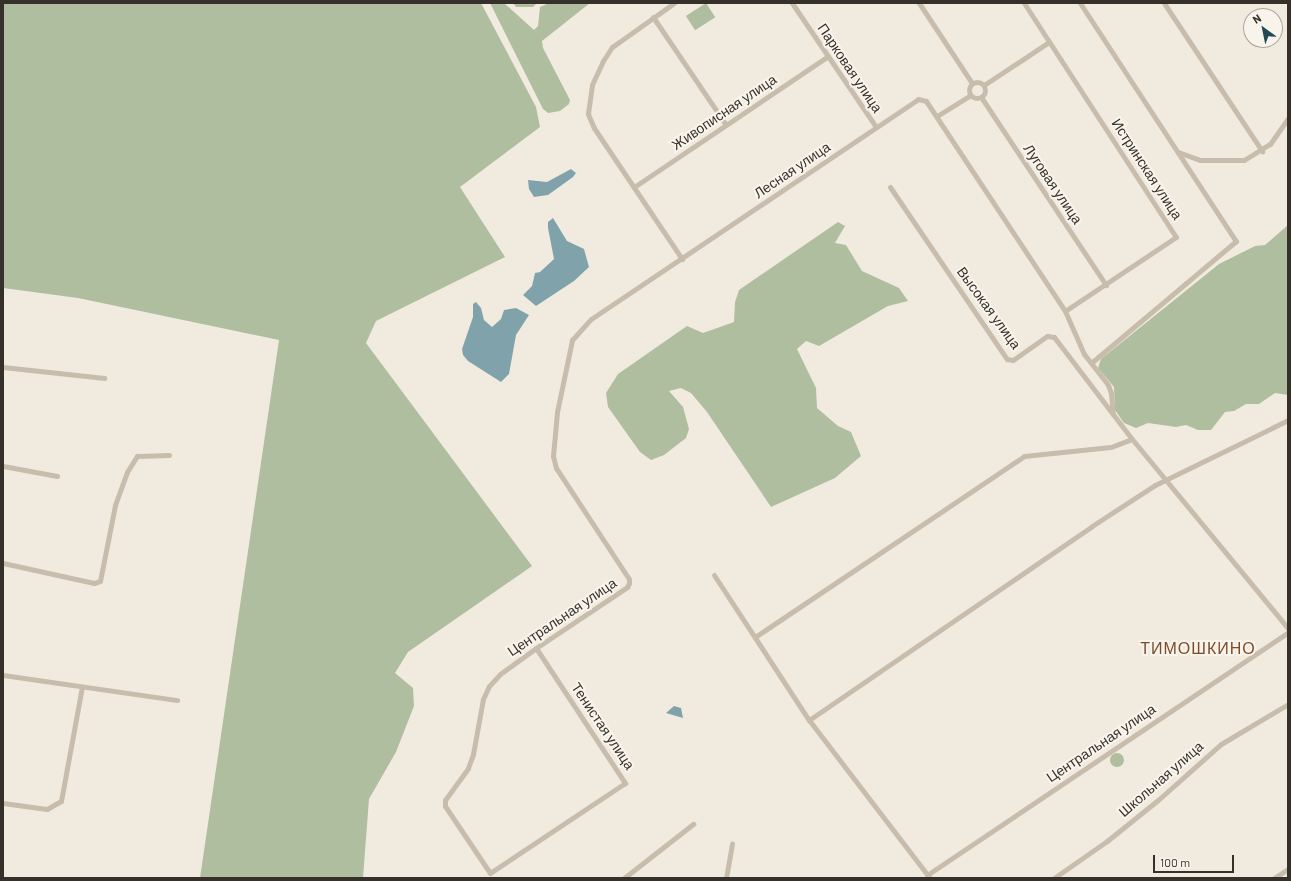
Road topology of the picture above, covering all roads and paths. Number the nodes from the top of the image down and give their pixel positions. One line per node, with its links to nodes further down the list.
1 (674, 3): 7 (street)
2 (792, 3): 9 (street, Парковая улица)
3 (919, 3): 10 (street)
4 (1024, 3): 8 (street, Истринская улица)
5 (1080, 3): 18 (street)
6 (1164, 3): 19 (street)
7 (653, 17): 16 (street); 20 (street)
8 (1049, 42): 11 (street); 23 (street, Истринская улица)
9 (828, 56): 16 (street, Живописная улица); 17 (street, Парковая улица)
10 (972, 83): 11 (street); 12 (street)
11 (984, 85): 13 (street)
12 (970, 95): 13 (street); 14 (street)
13 (981, 97): 23 (street, Луговая улица)
14 (937, 116): 17 (street, Лесная улица); 24 (street)
15 (1288, 118): 19 (street)
16 (726, 124): 20 (street, Живописная улица)
17 (876, 127): 22 (street, Лесная улица)
18 (1177, 151): 19 (street); 25 (street)
19 (1262, 151)
20 (634, 187): 22 (street)
21 (890, 187): 28 (street, Высокая улица)
22 (682, 259): 39 (street, Центральная улица)
23 (1106, 285): 24 (street, Истринская улица)
24 (1066, 311): 25 (street)
25 (1091, 363): 28 (street)
26 (3, 367): 27 (street)
27 (104, 378)
28 (1113, 414): 30 (street)
29 (1288, 420): 34 (street)
30 (1132, 439): 34 (street); 38 (street)
31 (169, 455): 35 (street)
32 (3, 466): 33 (street)
33 (57, 476)
34 (1166, 481): 37 (street); 44 (street)
35 (3, 563)
36 (714, 575): 38 (street)
37 (1288, 630): 50 (street, Центральная улица)
38 (755, 637): 44 (street)
39 (536, 648): 49 (street, Центральная улица); 49 (street, Тенистая улица)
40 (3, 675): 41 (street)
41 (82, 687): 42 (street); 45 (street)
42 (177, 700)
43 (1288, 704): 53 (street, Школьная улица)
44 (809, 720): 50 (street)
45 (3, 803)
46 (693, 824): 51 (street)
47 (732, 844): 52 (street)
48 (1288, 869): 54 (street)
49 (490, 873)
50 (928, 876)
51 (624, 878)
52 (726, 878)
53 (1054, 878)
54 (1274, 878)

